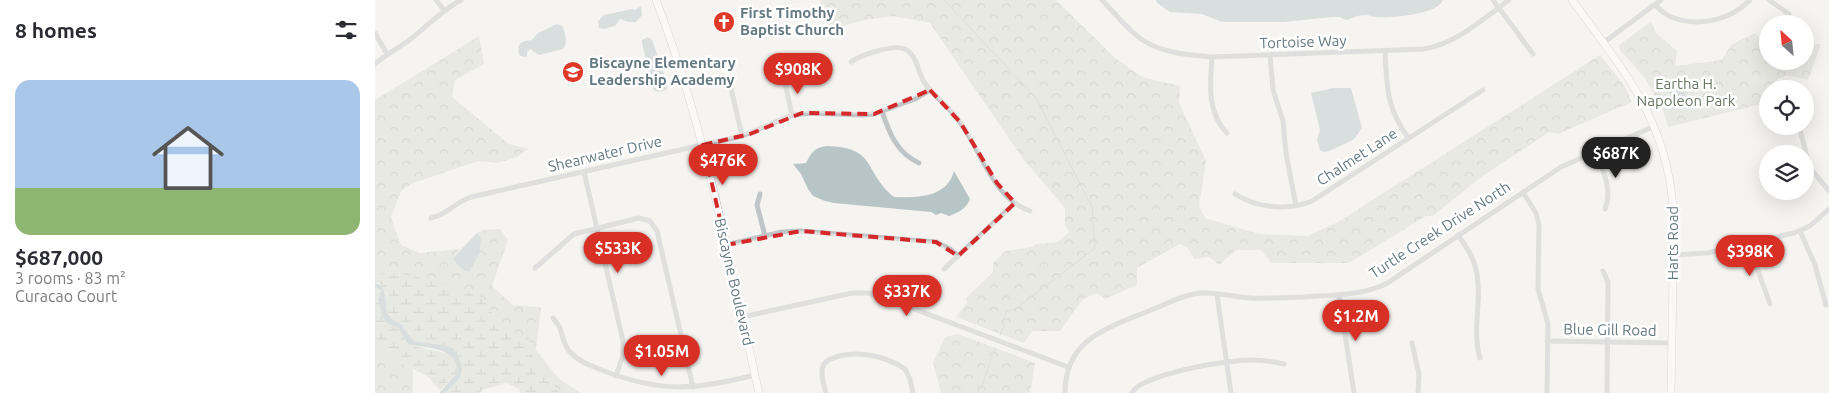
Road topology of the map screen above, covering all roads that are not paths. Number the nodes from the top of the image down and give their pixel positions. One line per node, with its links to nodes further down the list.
1 (436, 0): 13 (street)
2 (461, 0): 13 (street)
3 (656, 0): 35 (street, Biscayne Boulevard)
4 (1102, 0): 21 (street, Tortoise Way)
5 (1493, 0): 12 (street)
6 (1509, 0): 12 (street, Tortoise Way)
7 (1572, 0): 16 (street, Harts Road)
8 (1661, 0): 11 (street)
9 (1749, 0): 11 (street)
10 (1769, 0): 14 (street)
11 (1655, 5): 16 (street)
12 (1498, 8): 17 (street, Tortoise Way); 19 (street)
13 (444, 10): 18 (street)
14 (1789, 14)
15 (375, 33): 18 (street)
16 (1603, 43): 30 (street, Harts Road)
17 (1385, 51): 20 (street, Tortoise Way); 34 (street)
18 (387, 54): 23 (street)
19 (1533, 54)
20 (1270, 55): 21 (street, Tortoise Way); 44 (street)
21 (1212, 57): 31 (street)
22 (851, 62): 26 (street)
23 (375, 64)
24 (787, 75): 29 (street)
25 (731, 88): 33 (street)
26 (930, 90): 28 (street, Shearwater Drive); 43 (street)
27 (1483, 90): 34 (street, Chalmet Lane)
28 (882, 111): 29 (street, Shearwater Drive); 37 (street)
29 (792, 115): 33 (street, Shearwater Drive)
30 (1655, 126): 36 (street, Turtle Creek Drive North); 55 (street, Harts Road)
31 (1227, 133)
32 (1801, 135): 39 (street)
33 (742, 136): 35 (street, Shearwater Drive)
34 (1408, 138): 44 (street, Chalmet Lane)
35 (703, 145): 38 (street, Shearwater Drive); 54 (street, Biscayne Boulevard)
36 (1595, 151): 40 (street, Turtle Creek Drive North); 45 (street)
37 (919, 163)
38 (584, 172): 48 (street, Shearwater Drive); 49 (street)
39 (1829, 191)
40 (1523, 192): 51 (street, Turtle Creek Drive North); 66 (street)
41 (760, 194): 52 (street)
42 (1235, 194): 44 (street, Chalmet Lane)
43 (1015, 203): 47 (street); 56 (street)
44 (1296, 206)
45 (1605, 209)
46 (1829, 209): 50 (street)
47 (1030, 211)
48 (431, 218)
49 (597, 228): 57 (street); 75 (street); 76 (street)
50 (1800, 231): 53 (street); 63 (street)
51 (1458, 235): 61 (street, Turtle Creek Drive North); 70 (street)
52 (765, 236): 54 (street); 56 (street)
53 (1749, 243): 55 (street); 62 (street)
54 (725, 245): 64 (street, Biscayne Boulevard)
55 (1673, 254): 69 (street, Harts Road)
56 (958, 256): 58 (street)
57 (535, 268)
58 (944, 269)
59 (1603, 271): 67 (street)
60 (1217, 295): 61 (street, Turtle Creek Drive North); 71 (street); 73 (street, Turtle Creek Drive North)
61 (1339, 295): 83 (street)
62 (1770, 304)
63 (1826, 305)
64 (742, 317): 73 (street); 74 (street, Biscayne Boulevard)
65 (553, 318): 75 (street)
66 (1547, 341): 67 (street, Blue Gill Road); 85 (street)
67 (1608, 342): 69 (street, Blue Gill Road); 86 (street)
68 (1412, 343): 84 (street)
69 (1672, 343): 87 (street, Harts Road)
70 (1480, 358)
71 (1227, 363): 72 (street); 81 (street); 82 (street)
72 (1284, 364)
73 (1068, 366): 80 (street)
74 (755, 375): 76 (street); 78 (street, Biscayne Boulevard)
75 (616, 376): 76 (street)
76 (693, 387)
77 (913, 392): 79 (street)
78 (759, 393)
79 (825, 393)
80 (1065, 393)
81 (1132, 393)
82 (1231, 393)
83 (1354, 393)
84 (1418, 393)
85 (1547, 393)
86 (1607, 393)
87 (1671, 393)

